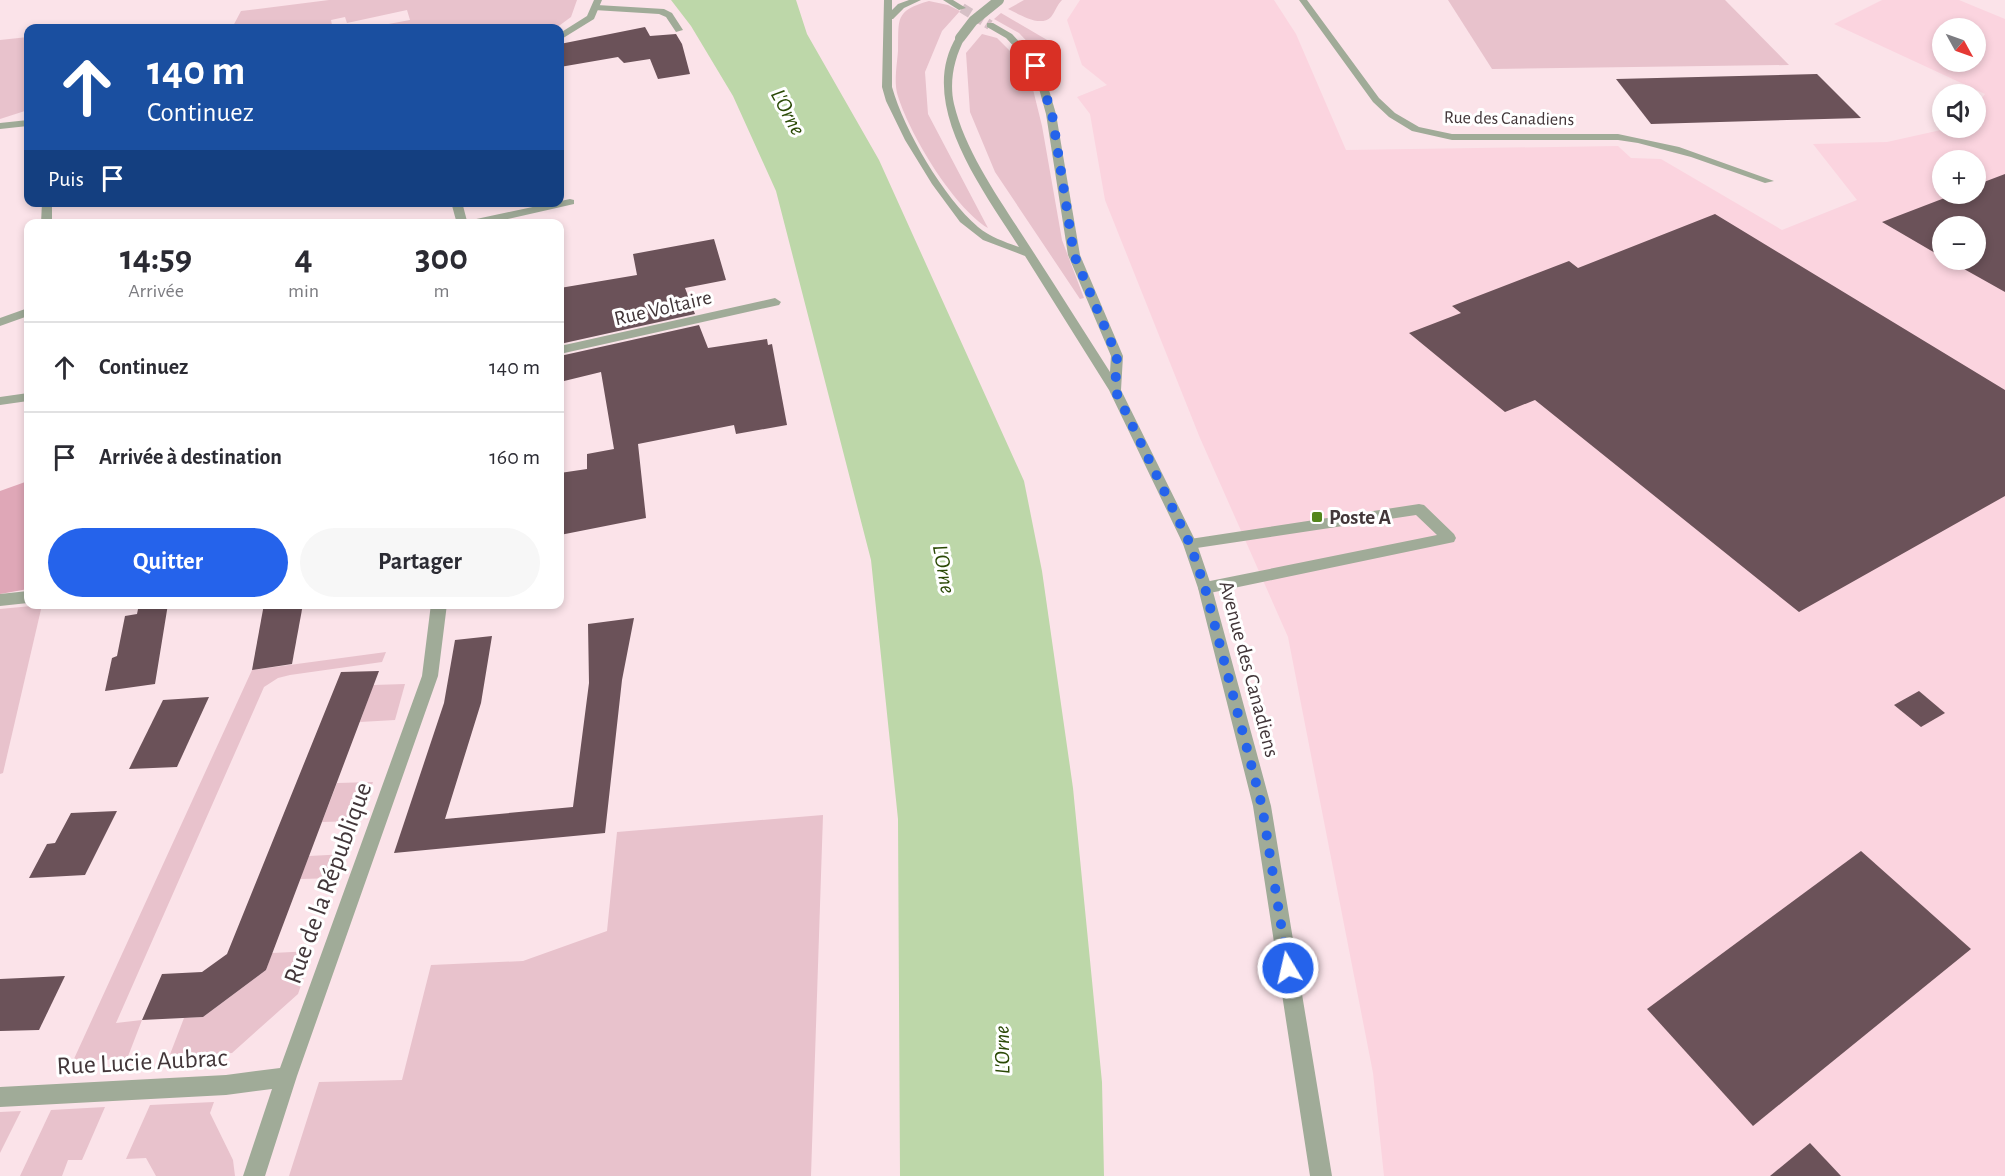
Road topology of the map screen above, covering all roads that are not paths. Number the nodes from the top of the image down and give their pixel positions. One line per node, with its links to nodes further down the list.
1 (888, 0): 8 (street)
2 (917, 0): 8 (street)
3 (947, 0): 7 (street)
4 (999, 0): 19 (street, Avenue des Canadiens, bridge)
5 (1303, 0): 14 (street, Rue des Canadiens)
6 (597, 4): 10 (street); 11 (street)
7 (962, 8)
8 (890, 17): 19 (street)
9 (990, 25): 24 (street)
10 (679, 30)
11 (564, 35)
12 (24, 123): 13 (street)
13 (0, 126)
14 (1769, 180)
15 (570, 202): 16 (street)
16 (564, 203)
17 (547, 207): 18 (street)
18 (491, 219)
19 (1029, 254): 24 (street, Avenue des Canadiens)
20 (775, 302): 23 (street, Rue Voltaire)
21 (24, 313): 22 (street)
22 (0, 322)
23 (564, 349)
24 (1115, 390): 27 (street, Avenue des Canadiens)
25 (24, 398): 26 (street)
26 (0, 401)
27 (1190, 544): 28 (street, Avenue des Canadiens); 28 (street)
28 (1205, 588): 35 (street, Avenue des Canadiens)
29 (24, 597): 30 (street)
30 (0, 600)
31 (438, 609): 32 (street, Rue de la République)
32 (287, 1077): 33 (street, Rue Lucie Aubrac); 34 (street, Rue de la République)
33 (0, 1097)
34 (254, 1176)
35 (1321, 1176)

